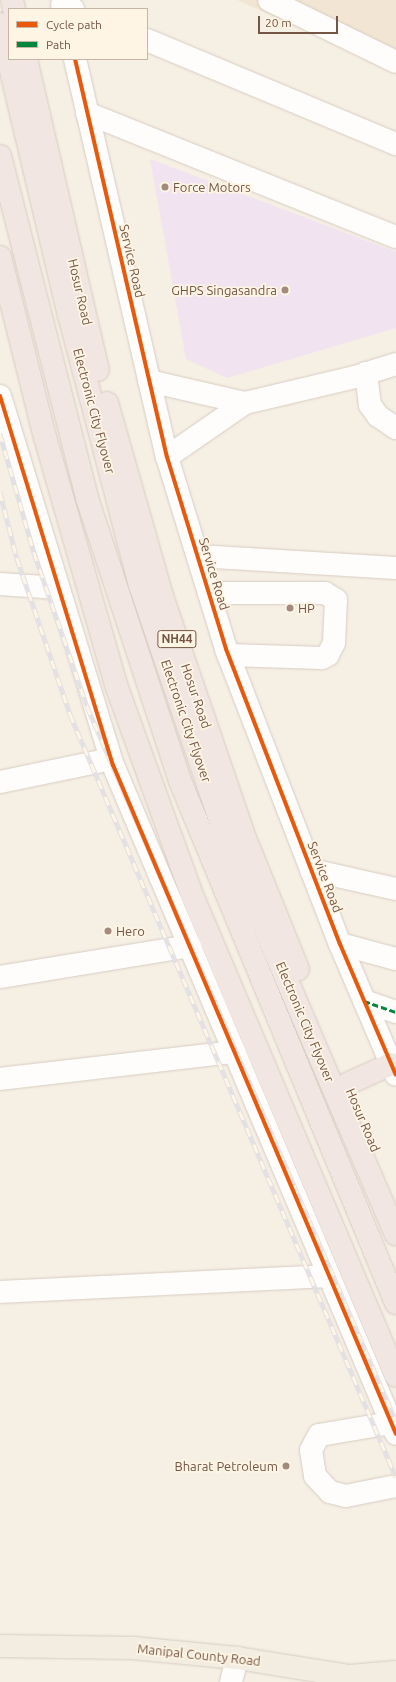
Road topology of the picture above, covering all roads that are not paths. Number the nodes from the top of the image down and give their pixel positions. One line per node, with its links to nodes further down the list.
1 (268, 0): 8 (street)
2 (0, 24): 4 (highway, Electronic City Flyover)
3 (148, 40): 10 (street)
4 (8, 58)
5 (9, 60): 42 (highway, Electronic City Flyover)
6 (26, 60): 40 (highway, Hosur Road / NH44)
7 (75, 60): 9 (street, Service Road)
8 (396, 62)
9 (87, 113): 12 (street); 16 (street, Service Road)
10 (396, 144)
11 (0, 156): 45 (highway, Electronic City Flyover)
12 (396, 237)
13 (0, 257): 46 (highway)
14 (396, 364): 15 (street)
15 (366, 373): 18 (street); 19 (street)
16 (149, 380): 18 (street); 20 (street, Service Road)
17 (0, 396): 24 (street)
18 (245, 403): 20 (street)
19 (396, 428)
20 (167, 457): 21 (street, Service Road)
21 (198, 556): 22 (street); 25 (street, Service Road)
22 (396, 568)
23 (0, 584): 24 (street)
24 (58, 588): 27 (street)
25 (209, 593): 26 (street, Service Road); 26 (street)
26 (228, 655): 29 (street, Service Road)
27 (111, 759): 28 (street); 32 (street)
28 (0, 782)
29 (311, 870): 30 (street); 31 (street, Service Road)
30 (396, 889)
31 (340, 944): 33 (street); 35 (street, Service Road)
32 (190, 946): 34 (street); 37 (street)
33 (396, 959)
34 (0, 978)
35 (364, 1001): 36 (street); 38 (street, Service Road)
36 (396, 1012)
37 (234, 1052): 39 (street); 43 (street)
38 (394, 1070): 40 (highway)
39 (0, 1079)
40 (347, 1084): 41 (highway, Hosur Road / NH44)
41 (396, 1196)
42 (396, 1234)
43 (329, 1276): 44 (street); 47 (street)
44 (0, 1292)
45 (396, 1303)
46 (396, 1376)
47 (394, 1429): 48 (street)
48 (396, 1486)
49 (0, 1646): 50 (main road, Manipal County Road)
50 (237, 1658): 52 (main road, Manipal County Road); 53 (street)
51 (396, 1672): 52 (main road, Manipal County Road)
52 (354, 1679)
53 (231, 1682)

